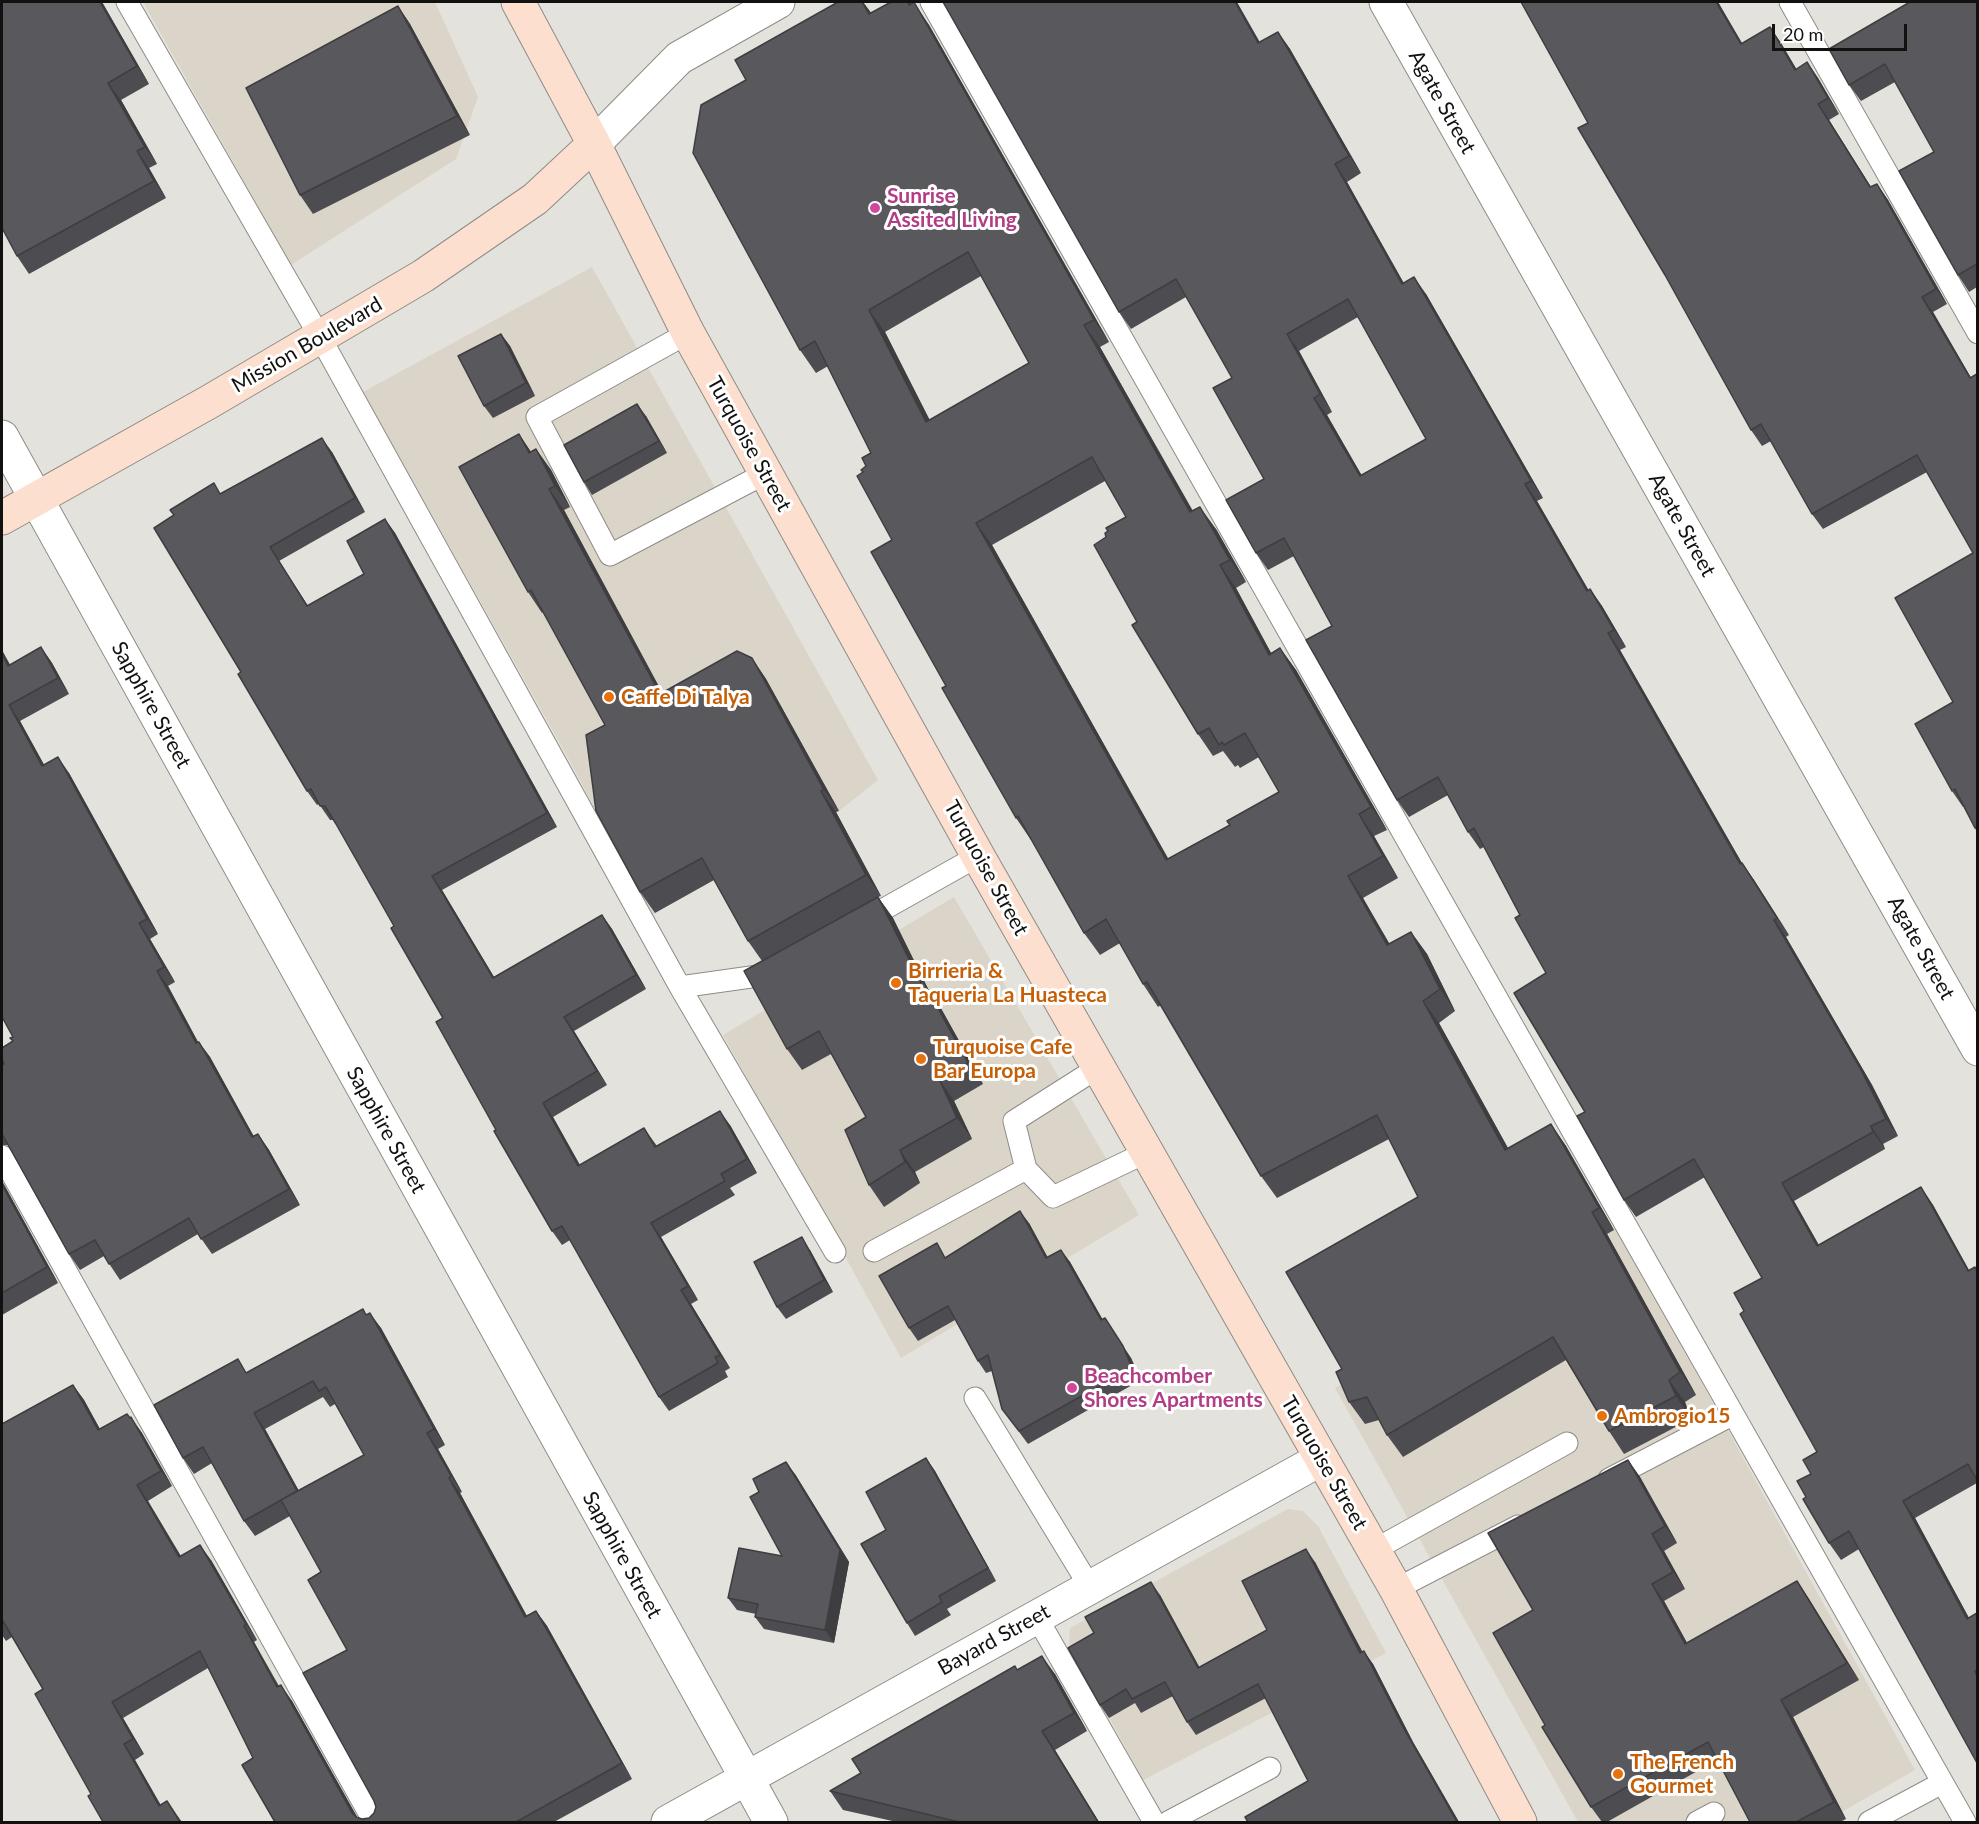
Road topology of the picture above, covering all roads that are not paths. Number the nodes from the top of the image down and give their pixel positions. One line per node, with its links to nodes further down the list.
1 (127, 2): 10 (lane)
2 (518, 2): 7 (main road, Turquoise Street)
3 (778, 2): 7 (street)
4 (931, 2): 27 (lane)
5 (1386, 2): 19 (street, Agate Street)
6 (1790, 2): 9 (lane)
7 (594, 144): 8 (main road, Turquoise Street); 10 (main road, Mission Boulevard)
8 (688, 333): 12 (main road, Turquoise Street); 12 (lane)
9 (1977, 333)
10 (320, 337): 13 (main road, Mission Boulevard); 18 (lane)
11 (2, 437): 13 (street, Sapphire Street)
12 (766, 473): 15 (main road, Turquoise Street)
13 (37, 499): 14 (main road, Mission Boulevard); 37 (street, Sapphire Street)
14 (2, 518)
15 (978, 856): 16 (lane); 20 (main road, Turquoise Street)
16 (846, 930)
17 (786, 964): 18 (lane)
18 (680, 987): 25 (lane)
19 (1977, 1049)
20 (1099, 1067): 21 (main road, Turquoise Street); 23 (lane)
21 (1147, 1152): 23 (lane); 29 (main road, Turquoise Street)
22 (2, 1156): 39 (lane)
23 (1026, 1169): 24 (lane)
24 (874, 1251)
25 (835, 1252)
26 (975, 1398): 33 (lane)
27 (1732, 1415): 30 (lane); 38 (lane)
28 (1567, 1443): 32 (lane)
29 (1320, 1459): 32 (main road, Turquoise Street); 33 (street, Bayard Street)
30 (1595, 1486)
31 (1532, 1518): 34 (lane)
32 (1374, 1550): 34 (main road, Turquoise Street)
33 (1090, 1587): 35 (street, Bayard Street)
34 (1396, 1589): 44 (main road, Turquoise Street)
35 (1036, 1617): 37 (street, Bayard Street); 42 (lane)
36 (1270, 1768): 43 (lane)
37 (746, 1778): 40 (street, Bayard Street); 41 (street, Sapphire Street)
38 (1942, 1783): 45 (lane); 46 (lane)
39 (374, 1822)
40 (668, 1822)
41 (771, 1822)
42 (1154, 1822)
43 (1168, 1822)
44 (1520, 1822)
45 (1869, 1822)
46 (1965, 1822)

